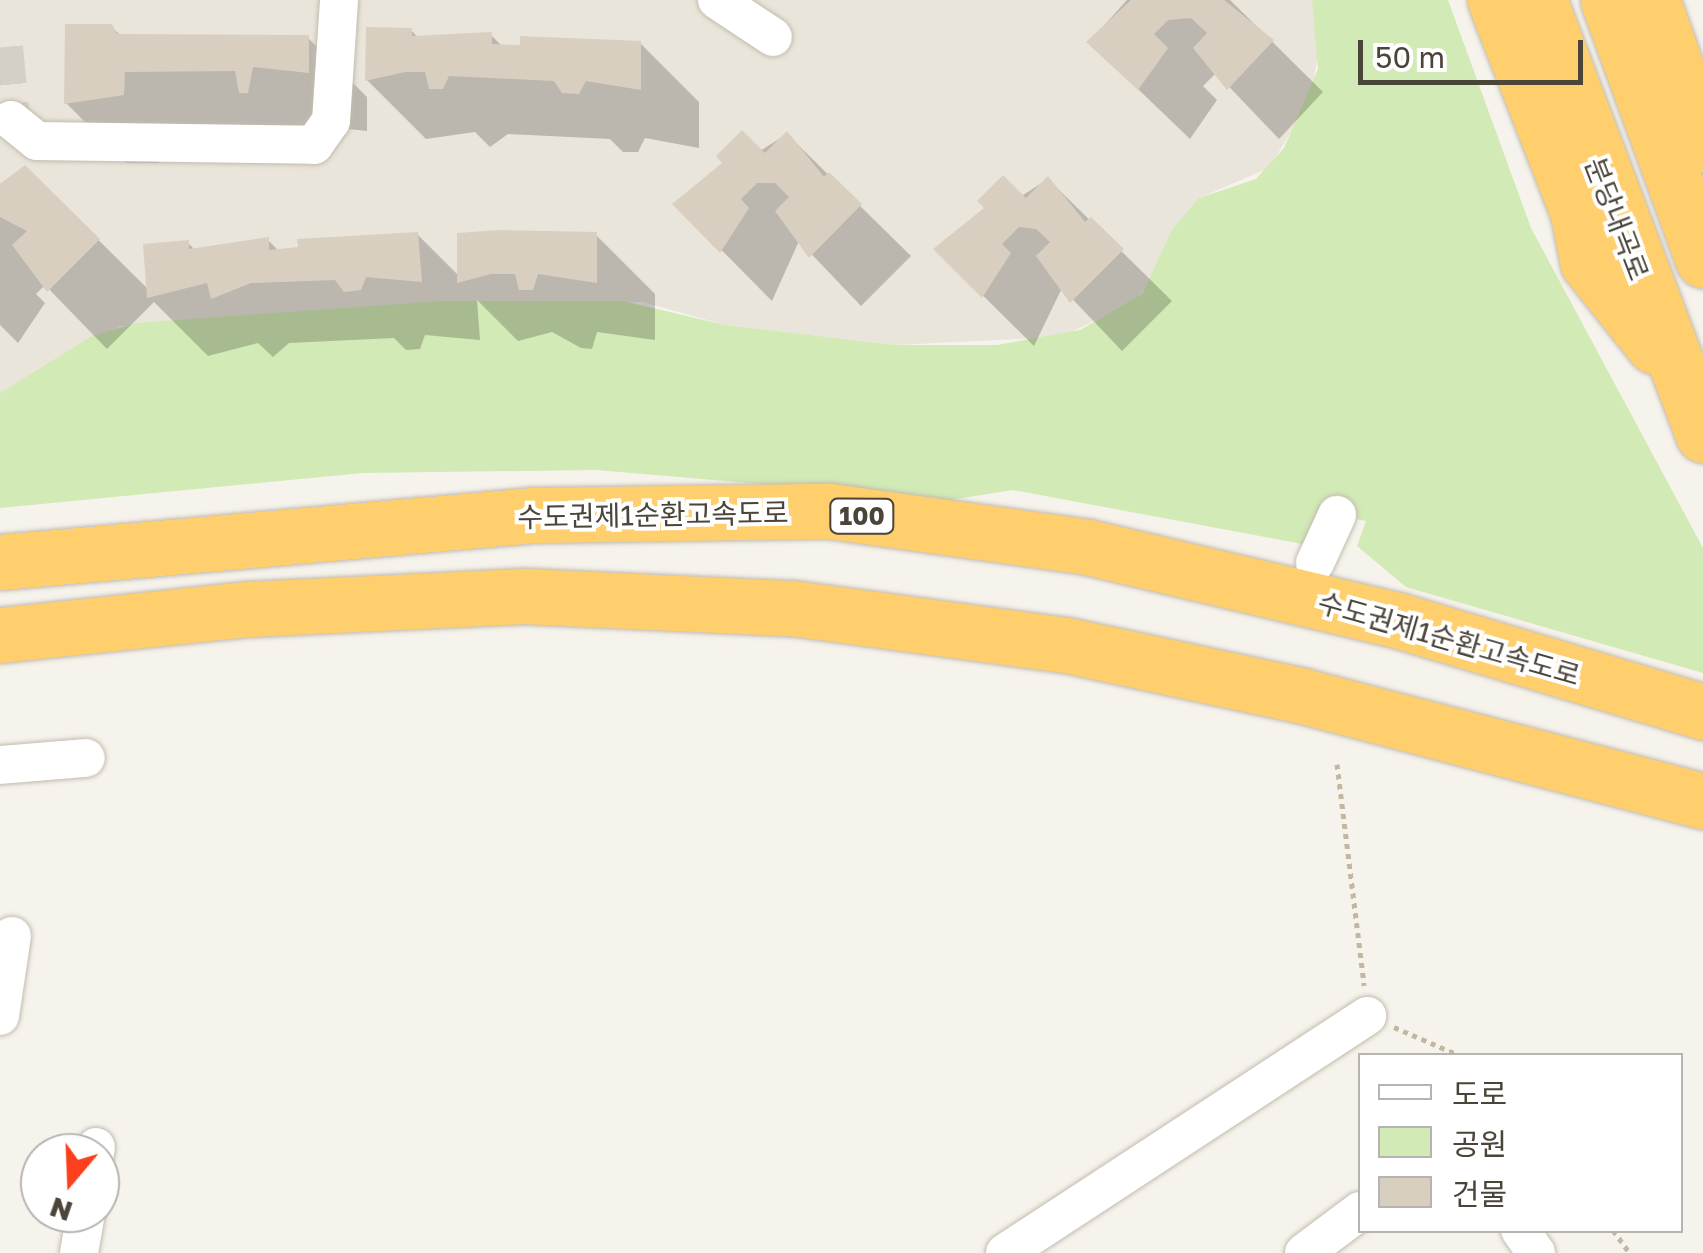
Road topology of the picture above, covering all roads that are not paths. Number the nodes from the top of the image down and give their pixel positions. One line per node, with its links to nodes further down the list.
1 (339, 0): 8 (street)
2 (717, 0): 7 (street)
3 (1495, 0): 11 (highway)
4 (1540, 0): 11 (highway, 분당내곡로)
5 (1608, 0): 10 (highway)
6 (1652, 0): 9 (highway)
7 (774, 37)
8 (12, 120)
9 (1703, 144)
10 (1703, 260)
11 (1698, 422)
12 (1337, 515): 14 (street)
13 (0, 562): 16 (highway, 수도권제1순환고속도로 / 100)
14 (1315, 563)
15 (0, 636): 19 (highway)
16 (1703, 712)
17 (86, 758): 18 (street)
18 (0, 765)
19 (1703, 802)
20 (12, 936): 21 (street)
21 (0, 1016)
22 (1367, 1016): 24 (street)
23 (1358, 1212): 25 (street)
24 (1005, 1253)
25 (1304, 1253)

